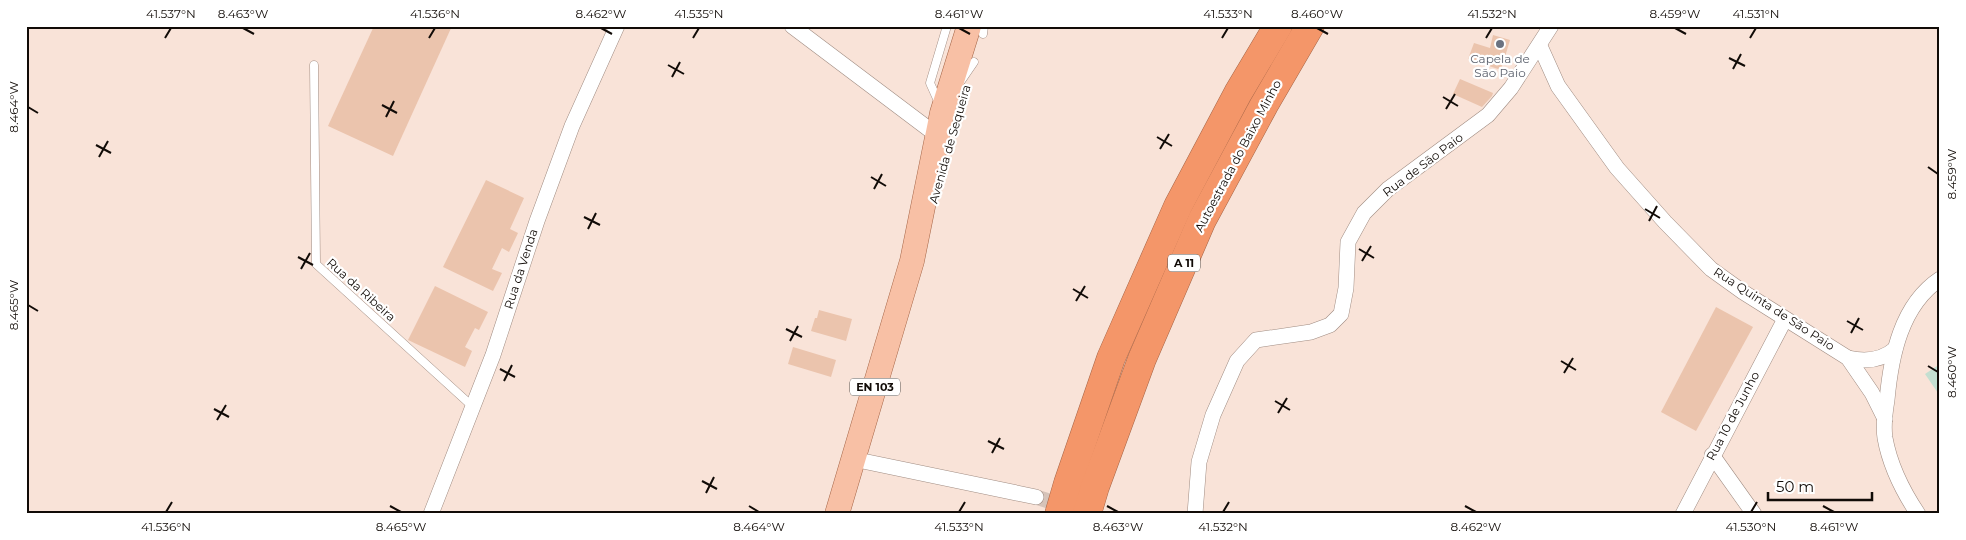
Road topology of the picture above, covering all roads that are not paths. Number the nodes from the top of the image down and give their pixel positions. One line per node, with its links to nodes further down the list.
1 (616, 26): 17 (street, Rua da Venda)
2 (792, 26): 11 (street)
3 (947, 26): 11 (lane)
4 (1278, 26): 24 (highway, A 11)
5 (1310, 26): 25 (highway, Autoestrada do Baixo Minho / A 11)
6 (1551, 26): 8 (street, Rua de São Paio)
7 (980, 28): 9 (main road, Avenida de Sequeira / EN 103); 11 (main road, Avenida de Sequeira / EN 103)
8 (1540, 46): 14 (street, Rua Quinta de São Paio); 26 (street, Rua de São Paio)
9 (974, 62): 11 (lane); 12 (main road, Avenida de Sequeira / EN 103)
10 (314, 65): 17 (lane, Rua da Ribeira)
11 (941, 108): 12 (main road, Avenida de Sequeira / EN 103)
12 (912, 261): 20 (main road, Avenida de Sequeira / EN 103)
13 (1940, 279): 15 (street)
14 (1784, 319): 16 (street, Rua Quinta de São Paio); 19 (street, Rua 10 de Junho)
15 (1895, 349): 16 (street, Rua Quinta de São Paio); 18 (street)
16 (1848, 358): 18 (street, Rua Quinta de São Paio)
17 (472, 406): 22 (street, Rua da Venda)
18 (1885, 419): 29 (street)
19 (1712, 455): 27 (street, Rua 10 de Junho); 28 (street)
20 (854, 459): 21 (street); 23 (main road, Avenida de Sequeira / EN 103)
21 (1036, 497)
22 (431, 514)
23 (838, 514)
24 (1059, 514)
25 (1088, 514)
26 (1195, 514)
27 (1683, 514)
28 (1754, 514)
29 (1918, 514)

